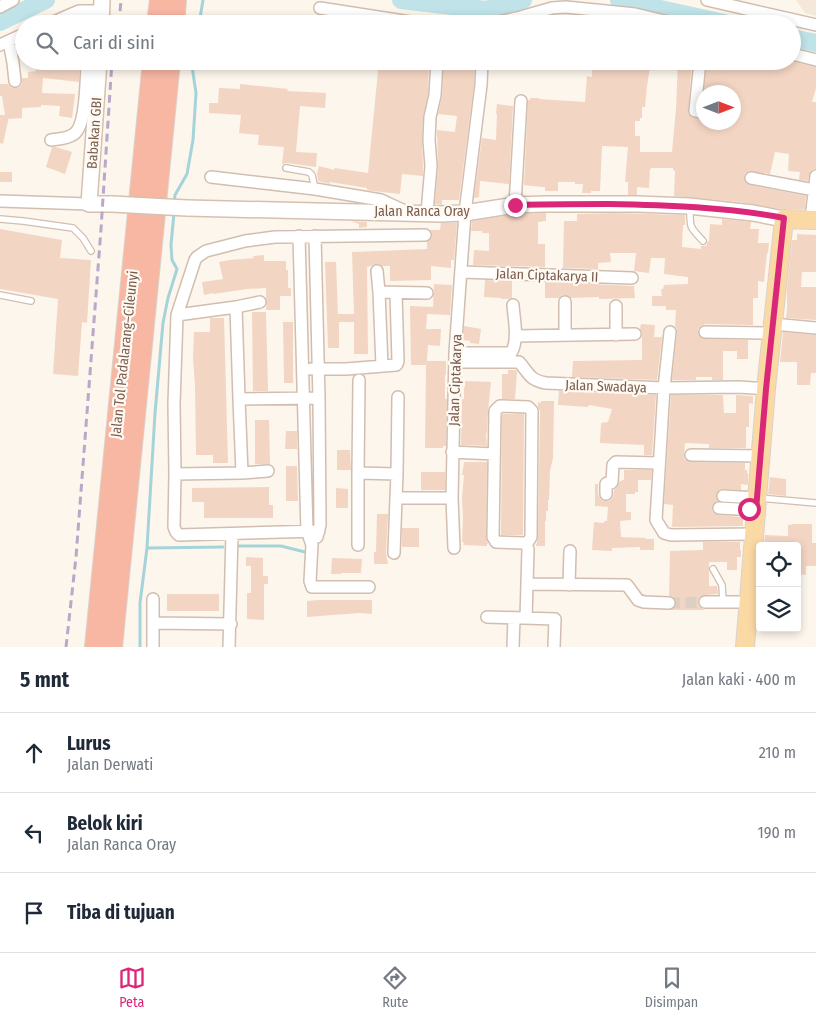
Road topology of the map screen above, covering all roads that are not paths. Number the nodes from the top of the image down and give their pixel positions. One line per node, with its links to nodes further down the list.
1 (14, 0): 5 (street)
2 (160, 0): 9 (highway)
3 (176, 0): 10 (highway)
4 (707, 0): 14 (street)
5 (0, 7)
6 (320, 8): 11 (street)
7 (101, 13): 8 (street)
8 (72, 15)
9 (158, 15)
10 (175, 15)
11 (365, 15)
12 (528, 15): 13 (street)
13 (638, 15)
14 (772, 15)
15 (801, 22): 16 (street)
16 (816, 25)
17 (4, 43): 27 (street)
18 (801, 56): 19 (street)
19 (816, 60)
20 (86, 70): 30 (street)
21 (98, 70): 38 (street, Babakan GBI)
22 (153, 70): 126 (highway, Jalan Tol Padalarang–Cileunyi)
23 (169, 70): 127 (highway, Jalan Tol Padalarang–Cileunyi)
24 (436, 70): 42 (street)
25 (482, 70): 43 (street, Jalan Ciptakarya)
26 (699, 70): 28 (street)
27 (15, 81)
28 (698, 85)
29 (521, 101): 39 (street)
30 (51, 140)
31 (286, 168): 35 (lane)
32 (816, 176): 36 (street)
33 (212, 177): 35 (street)
34 (751, 178): 36 (street)
35 (315, 189): 41 (street)
36 (814, 190): 46 (street)
37 (0, 201): 38 (street)
38 (89, 204): 41 (street, Jalan Ranca Oray, bridge)
39 (515, 205): 40 (street, Jalan Ranca Oray); 43 (street, Jalan Ranca Oray)
40 (690, 206): 44 (street, Jalan Ranca Oray); 50 (lane)
41 (408, 213): 42 (street, Jalan Ranca Oray)
42 (427, 213): 43 (street, Jalan Ranca Oray)
43 (465, 213): 53 (street, Jalan Ciptakarya)
44 (784, 218): 46 (main road); 66 (main road)
45 (0, 219): 51 (lane)
46 (814, 220)
47 (425, 235): 49 (street)
48 (299, 236): 49 (street); 65 (street); 76 (street)
49 (315, 236): 77 (street)
50 (703, 241)
51 (91, 251)
52 (377, 271): 55 (street)
53 (462, 272): 54 (street, Jalan Ciptakarya II); 74 (street, Jalan Ciptakarya)
54 (632, 278)
55 (380, 292): 56 (street); 75 (street)
56 (396, 293): 57 (street); 75 (street)
57 (427, 293)
58 (0, 295): 59 (lane)
59 (31, 301)
60 (260, 302): 64 (street)
61 (565, 302): 70 (street)
62 (513, 306): 73 (street)
63 (616, 306): 71 (street)
64 (236, 307): 65 (street); 84 (street)
65 (177, 315): 93 (street)
66 (772, 328): 67 (street); 69 (street); 80 (main road)
67 (816, 328)
68 (670, 332): 79 (street)
69 (705, 332)
70 (565, 334): 71 (street); 73 (street)
71 (616, 334): 72 (street)
72 (636, 334)
73 (515, 336): 74 (street)
74 (455, 358): 79 (street, Jalan Swadaya); 85 (street, Jalan Ciptakarya)
75 (382, 366): 77 (street)
76 (303, 369): 77 (street); 82 (street)
77 (318, 369): 83 (street)
78 (359, 380): 92 (street)
79 (664, 388): 80 (street, Jalan Swadaya); 89 (street)
80 (766, 389): 88 (main road)
81 (398, 397): 94 (street)
82 (303, 398): 83 (street); 84 (street); 102 (street)
83 (319, 398): 103 (street)
84 (239, 399): 91 (street)
85 (452, 452): 86 (street); 98 (street, Jalan Ciptakarya)
86 (494, 454): 86 (street)
87 (691, 455): 88 (street)
88 (761, 456): 100 (main road)
89 (660, 463): 95 (street); 105 (street)
90 (268, 471): 91 (street)
91 (242, 473): 93 (street)
92 (358, 473): 94 (street); 107 (street)
93 (175, 474): 104 (street)
94 (397, 474): 97 (street)
95 (606, 494)
96 (722, 496): 100 (street)
97 (396, 498): 98 (street); 111 (street)
98 (452, 498): 108 (street, Jalan Ciptakarya)
99 (816, 503): 100 (lane)
100 (757, 504): 101 (street); 105 (main road)
101 (719, 508)
102 (307, 531): 103 (street); 104 (street); 106 (street)
103 (319, 531): 106 (street)
104 (232, 534): 125 (street)
105 (754, 534): 119 (main road)
106 (312, 545): 115 (street)
107 (358, 545)
108 (454, 548)
109 (528, 549): 113 (street)
110 (570, 552): 114 (street)
111 (394, 553)
112 (713, 569): 118 (lane)
113 (527, 584): 114 (street); 123 (street)
114 (569, 585): 120 (street)
115 (369, 586)
116 (153, 599): 124 (street)
117 (705, 602): 118 (street)
118 (723, 602): 119 (street)
119 (749, 602): 132 (main road)
120 (669, 603)
121 (488, 617): 122 (street)
122 (514, 618): 123 (street); 130 (street)
123 (526, 618): 131 (street)
124 (154, 624): 125 (street); 128 (street)
125 (230, 624): 129 (street)
126 (95, 647)
127 (112, 647)
128 (153, 647)
129 (229, 647)
130 (513, 647)
131 (554, 647)
132 (745, 647)

